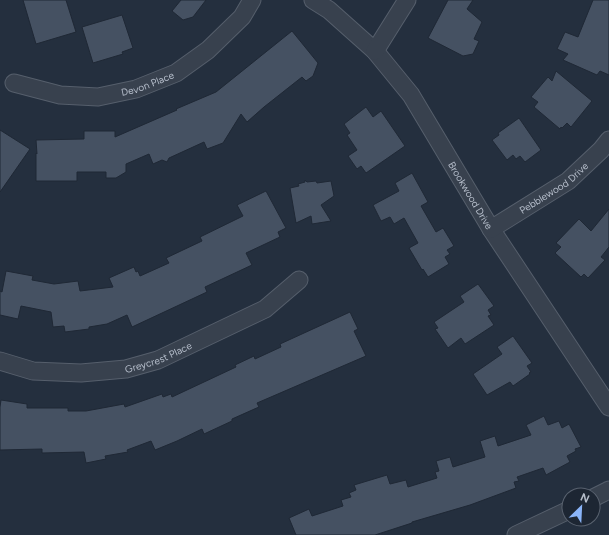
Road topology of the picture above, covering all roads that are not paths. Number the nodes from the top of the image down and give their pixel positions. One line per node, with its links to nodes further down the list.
1 (252, 0): 5 (street, Devon Place)
2 (313, 0): 4 (street, Brookwood Drive)
3 (408, 0): 4 (street)
4 (375, 51): 7 (street, Brookwood Drive)
5 (14, 83)
6 (609, 140): 7 (street, Pebblewood Drive)
7 (491, 229): 10 (street, Brookwood Drive)
8 (299, 280): 9 (street, Greycrest Place)
9 (0, 361)
10 (609, 407)
11 (561, 514): 12 (street)
12 (516, 535)

